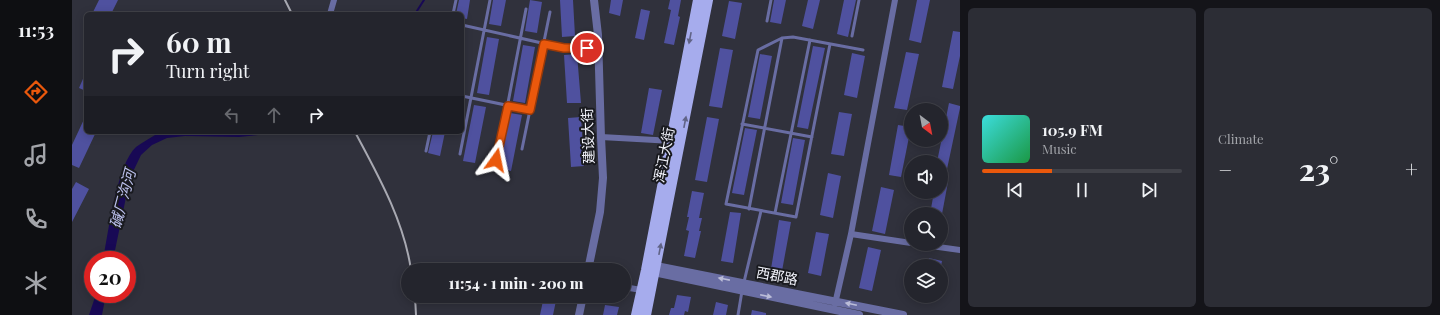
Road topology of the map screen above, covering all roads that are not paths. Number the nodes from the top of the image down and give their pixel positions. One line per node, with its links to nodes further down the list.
1 (334, 0): 11 (street)
2 (456, 0): 12 (lane)
3 (490, 0): 16 (lane)
4 (594, 0): 23 (street, 建设大街)
5 (698, 0): 37 (main road, one-way to 37)
6 (708, 0): 38 (main road, 浑江大街, one-way to 6)
7 (771, 0): 14 (lane)
8 (860, 0): 17 (lane)
9 (895, 0): 46 (street)
10 (526, 9): 18 (lane)
11 (331, 12)
12 (453, 12)
13 (550, 12): 21 (lane)
14 (767, 21)
15 (464, 25): 16 (lane)
16 (484, 30): 18 (lane); 26 (lane)
17 (852, 36)
18 (521, 38): 21 (lane); 27 (lane)
19 (782, 38): 20 (lane); 29 (lane); 30 (lane)
20 (810, 40): 22 (lane); 31 (lane)
21 (544, 44): 23 (lane); 28 (lane)
22 (830, 44): 24 (lane); 36 (lane)
23 (598, 48): 35 (street, 建设大街)
24 (863, 50)
25 (464, 96): 26 (lane)
26 (471, 98): 27 (lane); 33 (lane)
27 (508, 106): 28 (lane); 42 (lane)
28 (530, 110): 39 (lane)
29 (742, 124): 30 (lane); 43 (lane)
30 (766, 129): 31 (lane); 43 (lane)
31 (791, 133): 36 (lane); 45 (lane)
32 (430, 134): 40 (lane)
33 (464, 134)
34 (464, 134): 41 (lane)
35 (600, 137): 37 (street); 50 (street, 建设大街)
36 (812, 137): 45 (lane)
37 (670, 141): 38 (street); 51 (main road)
38 (681, 142): 51 (main road, 浑江大街, one-way to 38)
39 (522, 149)
40 (426, 151)
41 (460, 154)
42 (496, 160)
43 (750, 209): 44 (lane)
44 (761, 211): 45 (lane); 52 (lane)
45 (775, 213)
46 (851, 234): 47 (street); 55 (street)
47 (904, 242)
48 (948, 248): 49 (street)
49 (960, 250)
50 (589, 263)
51 (651, 268): 52 (street, 西郡路); 54 (main road); 60 (main road, 浑江大街)
52 (743, 287): 55 (street, 西郡路); 57 (street, 西郡路, one-way to 57); 61 (lane)
53 (631, 288): 54 (street)
54 (641, 290): 59 (main road)
55 (836, 301): 57 (street); 63 (street, 西郡路, one-way to 55)
56 (582, 303): 58 (street)
57 (834, 310): 62 (street, 西郡路)
58 (579, 315)
59 (636, 315)
60 (646, 315)
61 (738, 315)
62 (859, 315)
63 (903, 315)

